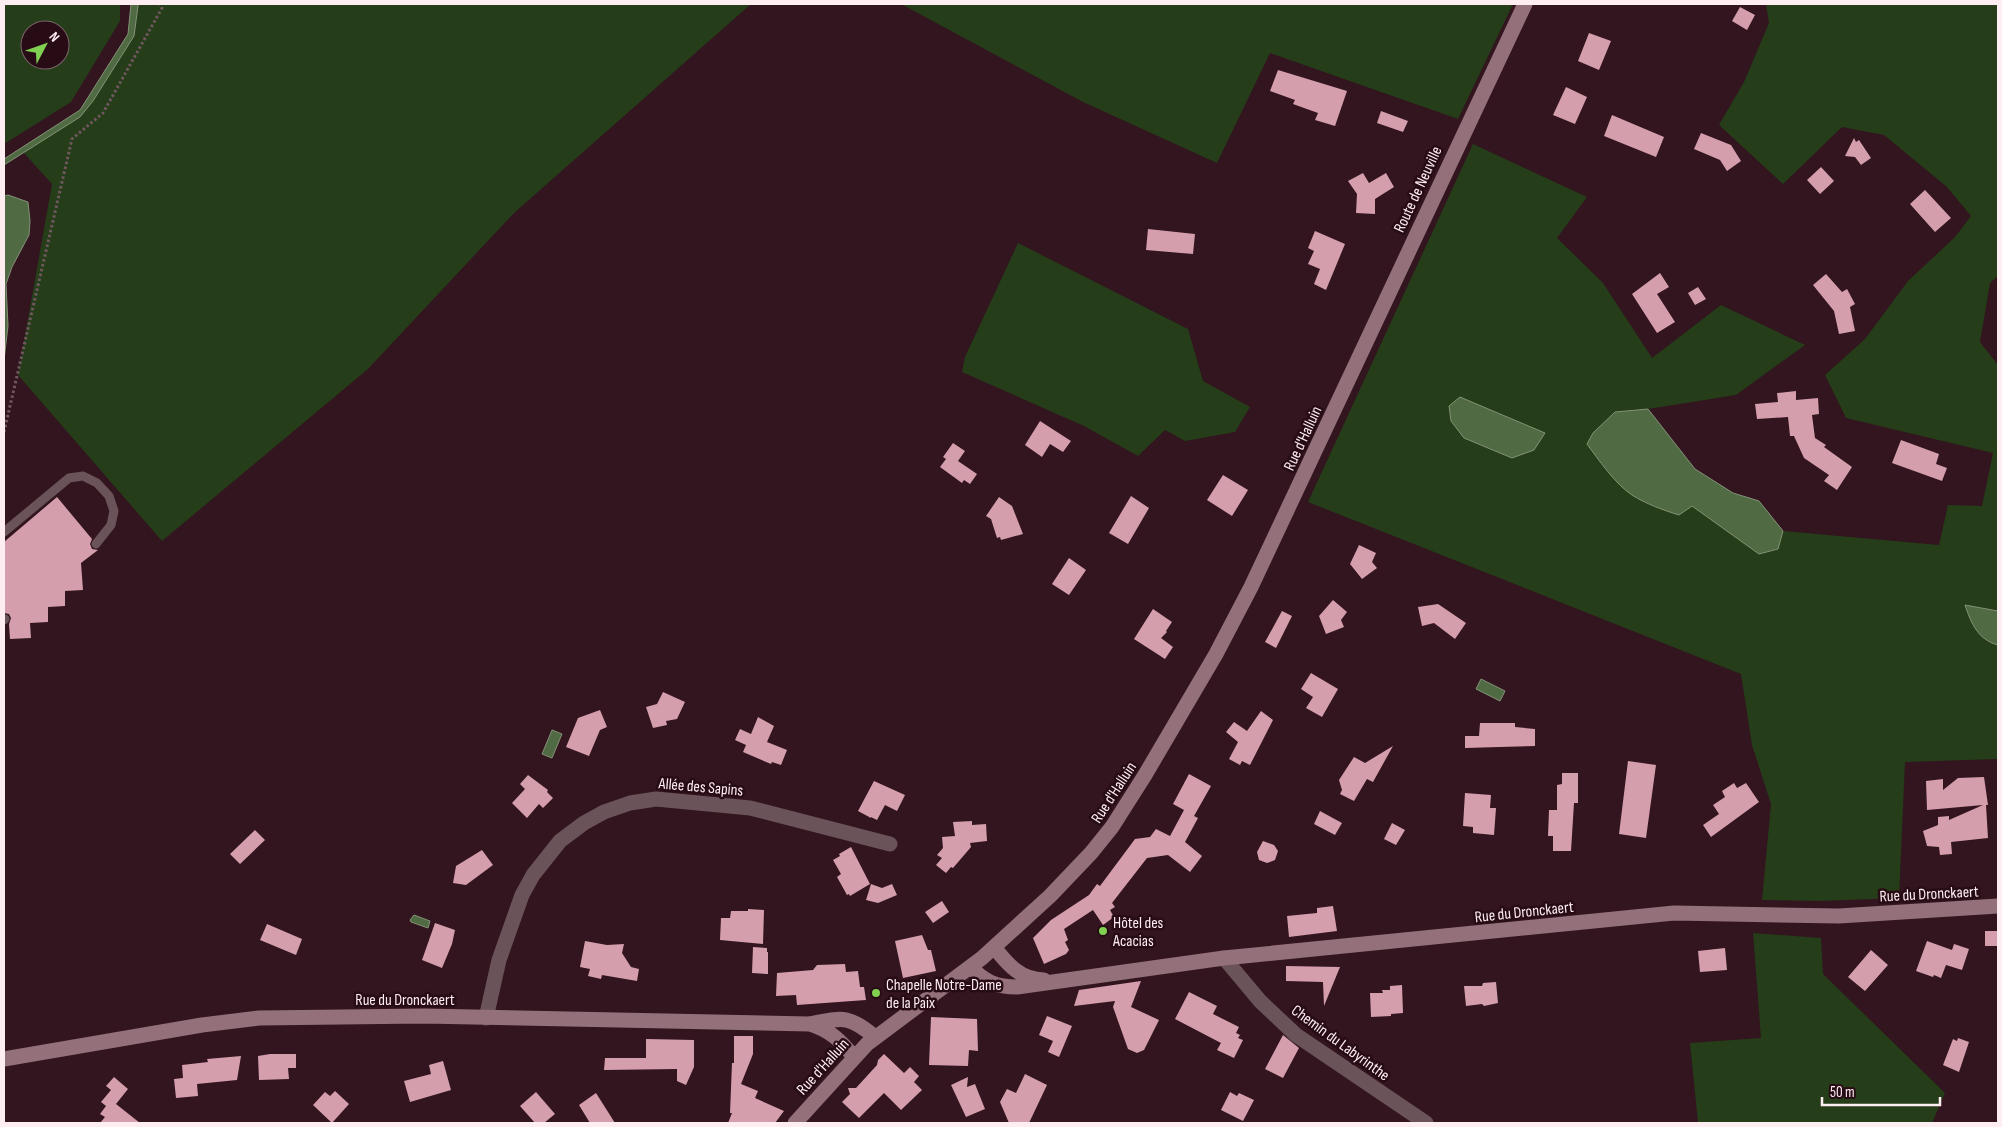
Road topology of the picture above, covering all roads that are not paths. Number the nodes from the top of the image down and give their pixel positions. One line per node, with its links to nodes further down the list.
1 (1525, 4): 2 (main road, Route de Neuville)
2 (1343, 390): 7 (main road, Rue d'Halluin)
3 (4, 532): 4 (lane)
4 (96, 544)
5 (890, 844): 11 (street, Allée des Sapins)
6 (1998, 906): 8 (main road, Rue du Dronckaert)
7 (994, 947): 9 (main road, Rue d'Halluin); 10 (main road, Rue du Dronckaert)
8 (1224, 958): 10 (main road, Rue du Dronckaert); 17 (street, Chemin du Labyrinthe)
9 (971, 967): 10 (main road, Rue du Dronckaert); 13 (main road, Rue d'Halluin)
10 (1055, 981)
11 (486, 1018): 12 (main road, Rue du Dronckaert); 15 (main road, Rue du Dronckaert)
12 (809, 1024): 13 (main road, Rue du Dronckaert); 14 (main road, Rue du Dronckaert)
13 (875, 1037): 14 (main road, Rue d'Halluin)
14 (854, 1057): 16 (main road, Rue d'Halluin)
15 (4, 1059)
16 (795, 1123)
17 (1426, 1123)

